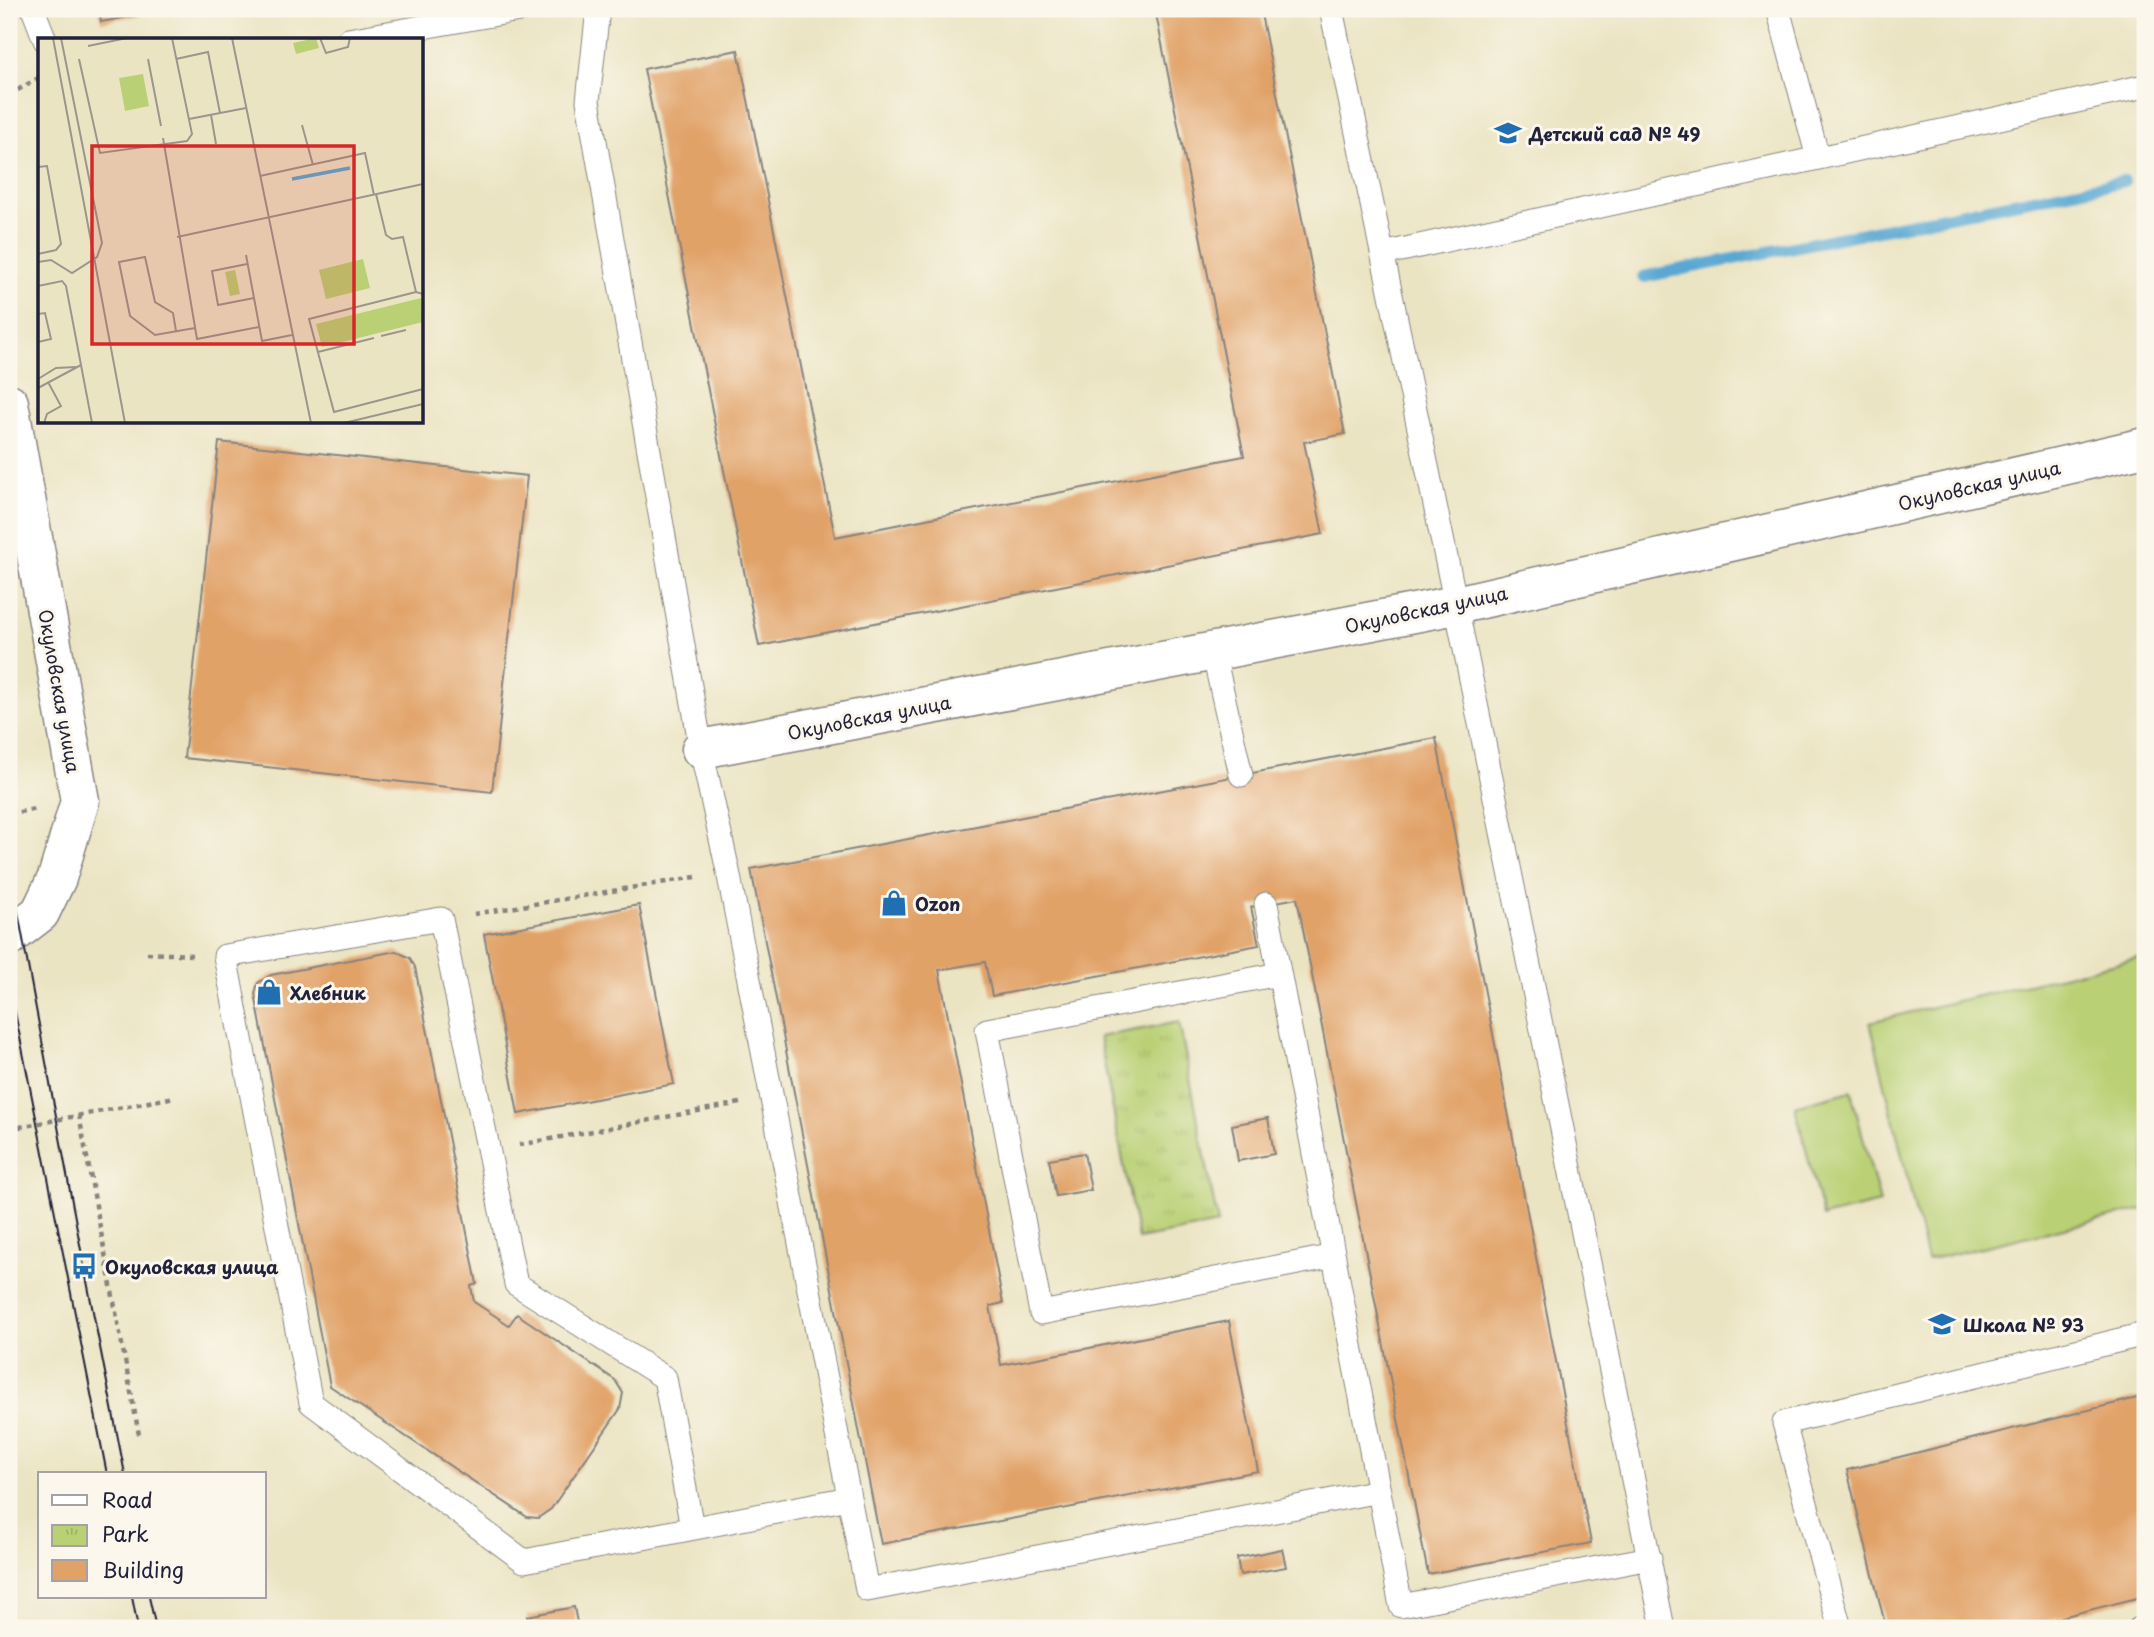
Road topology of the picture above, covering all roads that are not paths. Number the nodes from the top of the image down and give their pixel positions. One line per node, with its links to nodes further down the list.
1 (33, 9): 6 (lane)
2 (525, 9): 7 (lane)
3 (598, 9): 15 (lane)
4 (1331, 9): 10 (lane)
5 (1778, 9): 9 (lane)
6 (44, 38)
7 (359, 38)
8 (2145, 86): 9 (lane)
9 (1818, 158): 10 (lane)
10 (1383, 254): 13 (lane)
11 (11, 414): 18 (street, Окуловская улица)
12 (2145, 447): 13 (street, Окуловская улица)
13 (1456, 605): 14 (street, Окуловская улица); 25 (lane)
14 (1213, 651): 15 (street, Окуловская улица); 16 (lane)
15 (701, 749): 23 (lane)
16 (1241, 775)
17 (1266, 904): 19 (lane)
18 (9, 937)
19 (1279, 974): 20 (lane); 20 (lane)
20 (1334, 1256): 22 (lane)
21 (2145, 1334): 27 (lane)
22 (1379, 1491): 23 (lane); 25 (lane)
23 (849, 1498): 24 (lane)
24 (692, 1528): 24 (lane)
25 (1650, 1558): 26 (lane)
26 (1663, 1628)
27 (1840, 1628)

